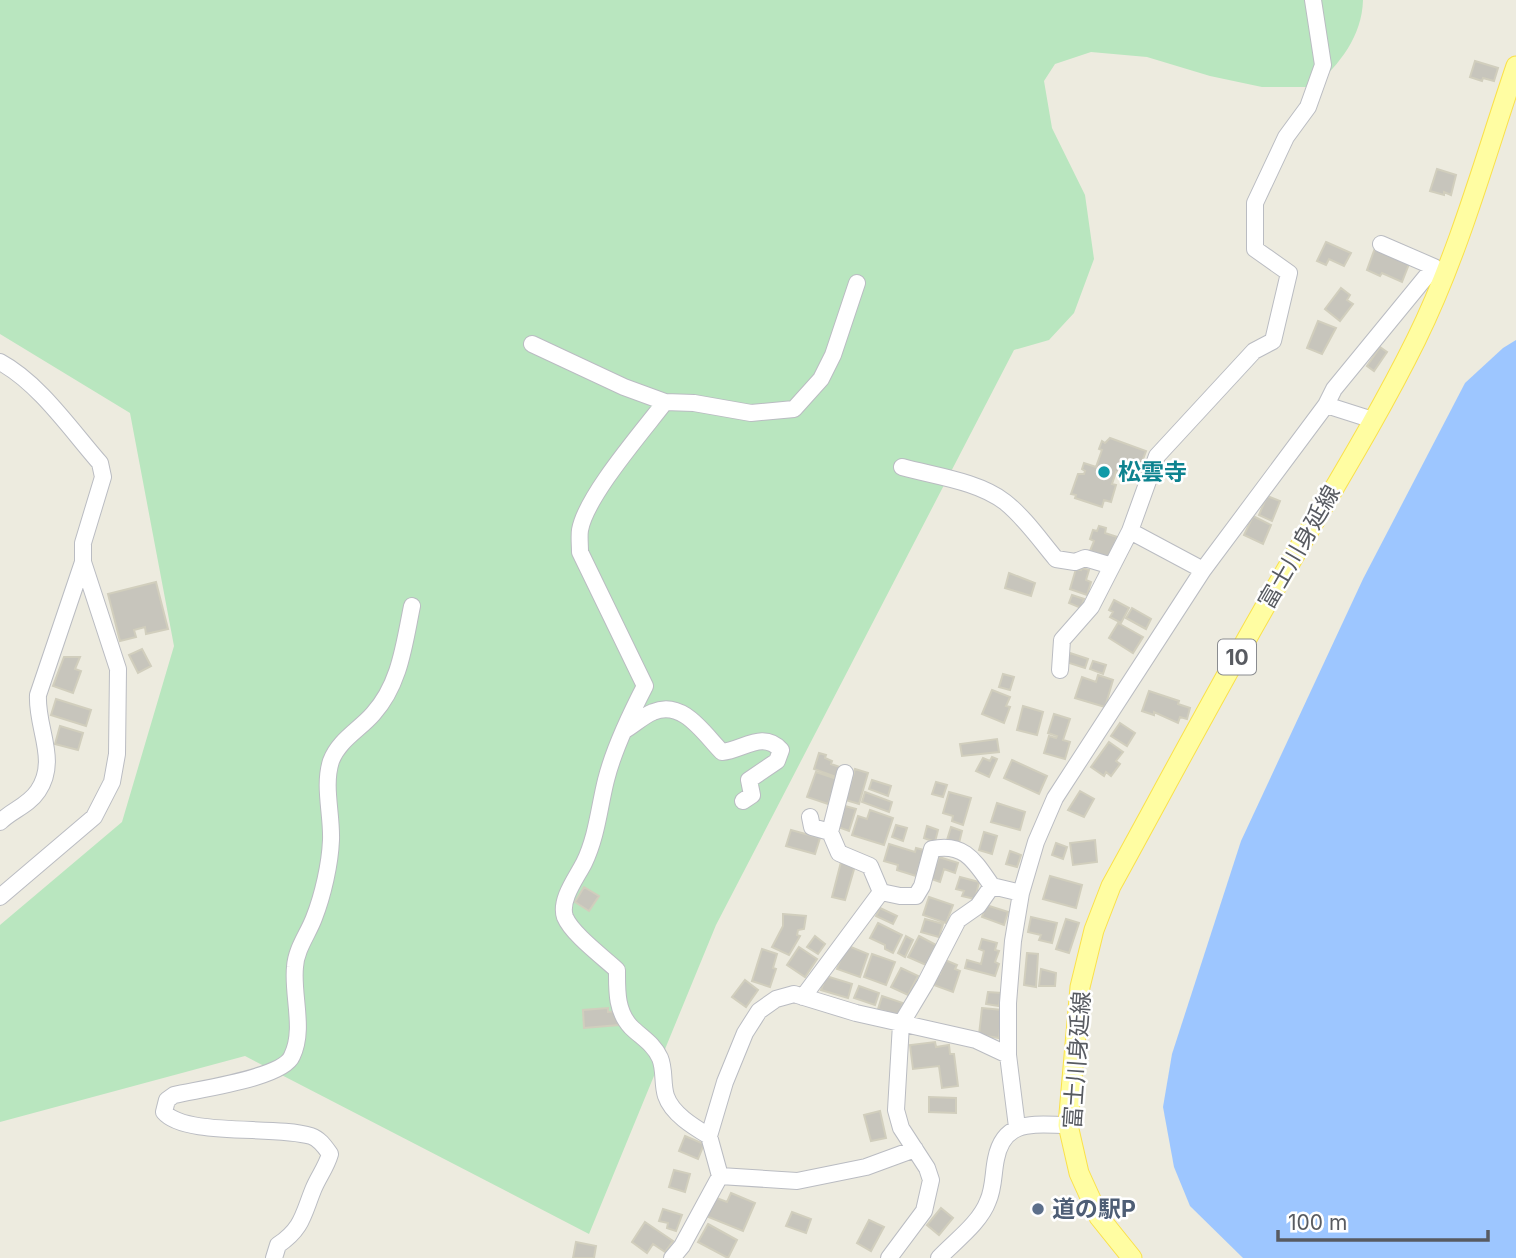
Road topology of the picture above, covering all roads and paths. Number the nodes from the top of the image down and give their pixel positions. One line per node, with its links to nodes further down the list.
1 (1313, 0): 11 (street)
2 (1516, 66): 9 (main road, 富士川身延線 / 10)
3 (1381, 244): 8 (street)
4 (857, 283): 7 (street)
5 (532, 344): 7 (street)
6 (0, 362): 12 (street)
7 (665, 402): 17 (street)
8 (1325, 405): 9 (street); 14 (street)
9 (1373, 420): 30 (main road, 富士川身延線 / 10)
10 (902, 467): 13 (street)
11 (1130, 531): 13 (street); 14 (street)
12 (83, 562): 21 (street); 26 (street)
13 (1112, 566): 16 (street)
14 (1203, 570): 25 (street)
15 (412, 606): 35 (street)
16 (1060, 670)
17 (625, 730): 19 (street); 32 (street)
18 (845, 773): 22 (street)
19 (743, 802)
20 (810, 817): 22 (street)
21 (0, 822)
22 (830, 832): 24 (street)
23 (992, 886): 24 (street); 25 (street); 28 (street)
24 (881, 892): 27 (street)
25 (1021, 893): 29 (street)
26 (0, 897)
27 (803, 997): 28 (street); 32 (street)
28 (901, 1024): 29 (street); 33 (street)
29 (1008, 1055): 31 (street)
30 (1068, 1125): 31 (street); 39 (main road, 富士川身延線 / 10)
31 (1017, 1127): 38 (street)
32 (709, 1136): 34 (street)
33 (915, 1149): 34 (street); 37 (street)
34 (720, 1176): 36 (street)
35 (274, 1258)
36 (673, 1258)
37 (889, 1258)
38 (939, 1258)
39 (1132, 1258)

